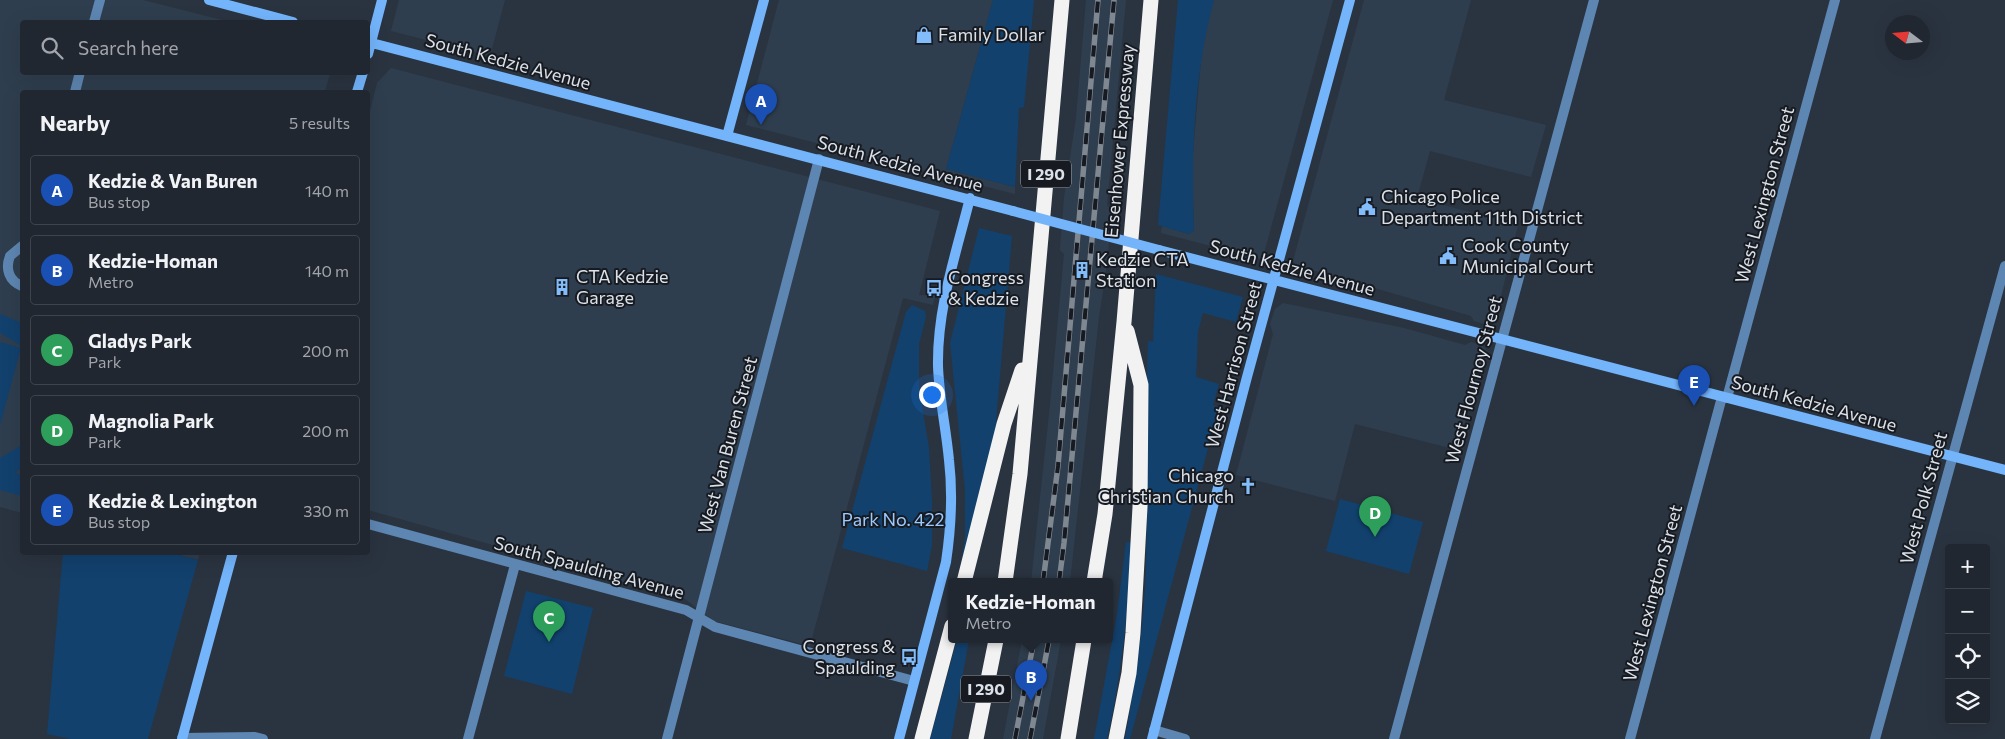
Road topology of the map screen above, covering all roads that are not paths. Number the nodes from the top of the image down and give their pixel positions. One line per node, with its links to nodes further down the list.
1 (100, 0): 10 (street)
2 (209, 0): 11 (main road)
3 (382, 0): 12 (main road)
4 (764, 0): 18 (main road)
5 (1062, 0): 27 (highway, I 290)
6 (1151, 0): 25 (highway, Eisenhower Expressway)
7 (1350, 0): 23 (main road, West Harrison Street)
8 (1594, 0): 26 (street, West Flournoy Street)
9 (1835, 0): 28 (street, West Lexington Street)
10 (95, 20)
11 (285, 20)
12 (370, 39)
13 (370, 42): 18 (main road, South Kedzie Avenue)
14 (79, 75): 16 (street)
15 (361, 75): 17 (main road)
16 (76, 90)
17 (358, 90)
18 (727, 136): 19 (main road, South Kedzie Avenue)
19 (819, 159): 20 (main road, South Kedzie Avenue); 37 (street, West Van Buren Street)
20 (970, 198): 23 (main road, South Kedzie Avenue, bridge); 41 (main road)
21 (20, 248): 24 (street)
22 (2005, 266): 29 (street, West Polk Street)
23 (1274, 281): 26 (main road, South Kedzie Avenue); 42 (main road, West Harrison Street)
24 (20, 285)
25 (1124, 322): 36 (highway, Eisenhower Expressway); 51 (highway)
26 (1502, 340): 28 (main road, South Kedzie Avenue); 53 (street, West Flournoy Street)
27 (1029, 348): 34 (highway); 35 (highway, I 290)
28 (1724, 397): 29 (main road, South Kedzie Avenue); 54 (street, West Lexington Street)
29 (1952, 456): 30 (main road, South Kedzie Avenue); 55 (street, West Polk Street)
30 (2005, 470)
31 (370, 525): 33 (street, South Spaulding Avenue)
32 (232, 555): 43 (main road)
33 (514, 565): 37 (street, South Spaulding Avenue); 45 (street)
34 (965, 578)
35 (1006, 578)
36 (1095, 578)
37 (700, 618): 41 (street, South Spaulding Avenue); 46 (street, West Van Buren Street)
38 (948, 641): 48 (highway)
39 (995, 643): 49 (highway, I 290)
40 (1084, 643): 50 (highway)
41 (914, 681): 47 (main road)
42 (1153, 735): 52 (street)
43 (182, 738): 44 (street)
44 (263, 739)
45 (468, 739)
46 (666, 739)
47 (899, 739)
48 (922, 739)
49 (976, 739)
50 (1068, 739)
51 (1116, 739)
52 (1185, 739)
53 (1394, 739)
54 (1630, 739)
55 (1875, 739)

